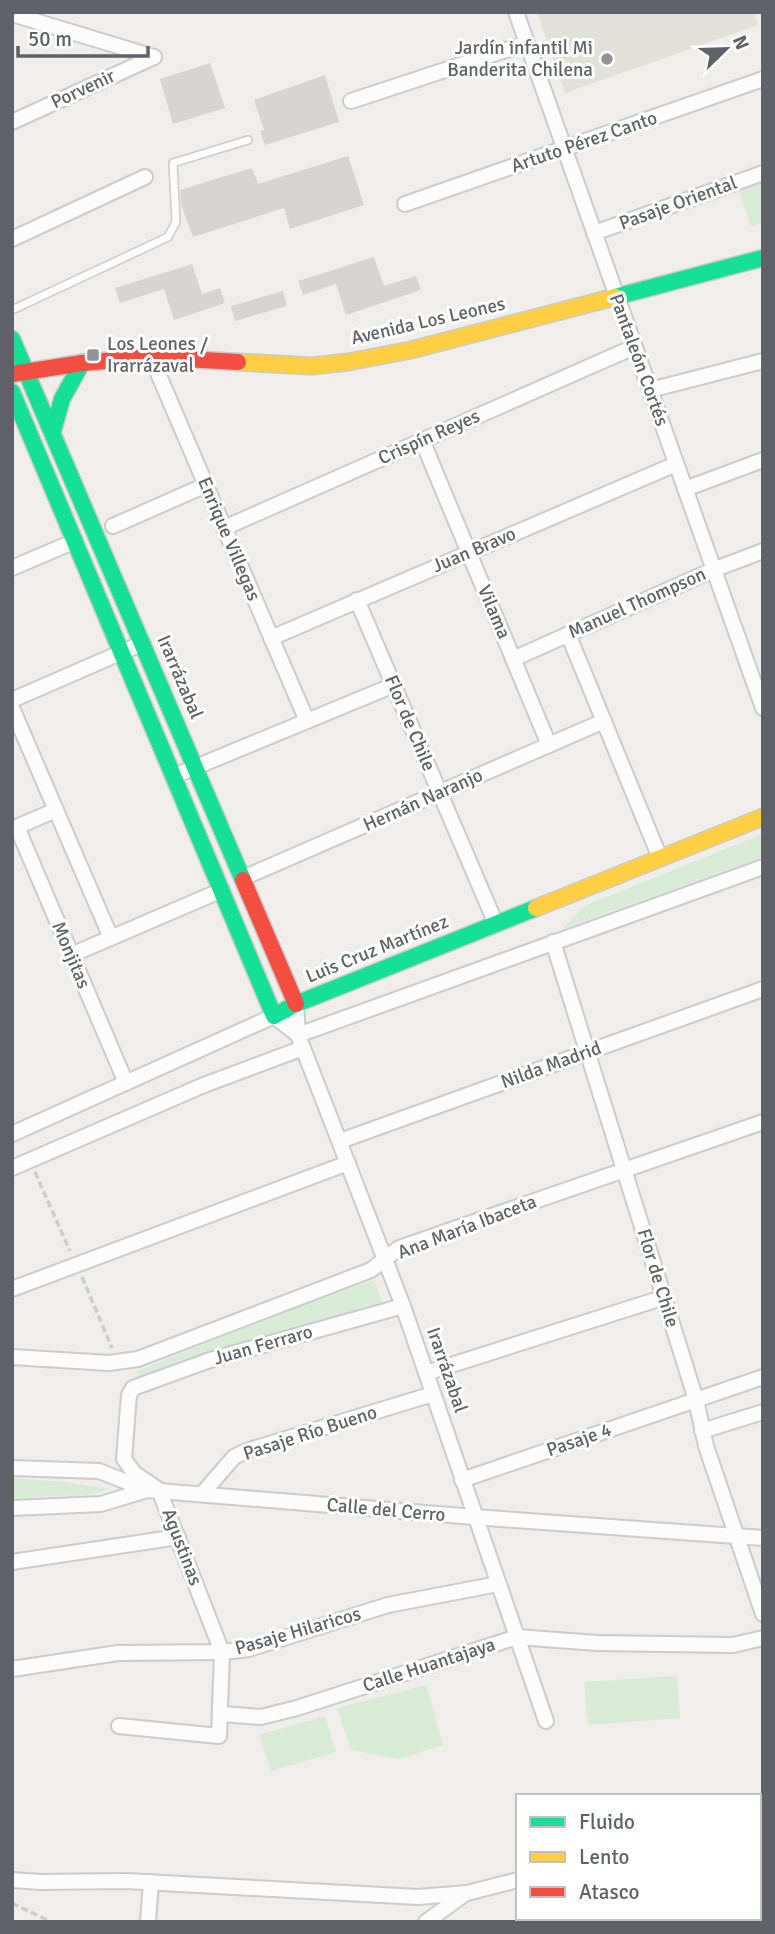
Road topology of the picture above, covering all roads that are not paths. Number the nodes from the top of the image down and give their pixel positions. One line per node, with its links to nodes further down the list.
1 (516, 12): 3 (street, Pantaleón Cortés)
2 (12, 14): 6 (street, Porvenir)
3 (527, 43): 5 (street); 8 (street, Pantaleón Cortés)
4 (763, 79): 8 (street, Artuto Pérez Canto)
5 (352, 101)
6 (12, 122)
7 (248, 140): 16 (lane)
8 (564, 148): 11 (street, Artuto Pérez Canto); 12 (street, Pantaleón Cortés)
9 (763, 173): 12 (street, Pasaje Oriental)
10 (145, 177): 13 (street)
11 (405, 204)
12 (594, 233): 15 (street, Pantaleón Cortés)
13 (12, 239)
14 (763, 258): 15 (street, Avenida Los Leones)
15 (616, 295): 18 (street, Pantaleón Cortés); 19 (street, Avenida Los Leones)
16 (12, 310)
17 (12, 338): 22 (street, Irarrázabal)
18 (634, 346): 23 (street, Pantaleón Cortés); 26 (street, Crispín Reyes)
19 (151, 357): 21 (street, Avenida Los Leones); 29 (street, Enrique Villegas)
20 (763, 361): 23 (street)
21 (82, 363): 22 (street, Avenida Los Leones); 25 (street)
22 (20, 373): 25 (street, Irarrázabal)
23 (650, 390): 28 (street, Pantaleón Cortés)
24 (12, 392): 33 (street)
25 (53, 431): 41 (street, Irarrázabal)
26 (422, 440): 32 (street, Crispín Reyes); 35 (street, Vilama)
27 (763, 460): 30 (street)
28 (676, 464): 30 (street, Pantaleón Cortés); 35 (street, Juan Bravo)
29 (206, 485): 31 (street); 32 (street, Enrique Villegas)
30 (685, 489): 37 (street, Pantaleón Cortés)
31 (113, 526)
32 (224, 528): 40 (street, Enrique Villegas)
33 (75, 541): 36 (street); 42 (street)
34 (763, 551): 37 (street, Manuel Thompson)
35 (469, 552): 38 (street, Juan Bravo); 43 (street, Vilama)
36 (12, 568)
37 (713, 570): 39 (street, Manuel Thompson); 44 (street, Pantaleón Cortés)
38 (357, 600): 40 (street, Juan Bravo); 45 (street, Flor de Chile)
39 (568, 634): 43 (street, Manuel Thompson); 50 (street)
40 (271, 638): 49 (street, Enrique Villegas)
41 (143, 643): 42 (street); 52 (street, Irarrázabal)
42 (122, 653): 46 (street); 53 (street)
43 (513, 659): 51 (street, Vilama)
44 (757, 677): 48 (street, Pantaleón Cortés)
45 (394, 685): 49 (street); 54 (street, Flor de Chile)
46 (12, 700)
47 (12, 708): 55 (street)
48 (763, 708)
49 (307, 721): 52 (street)
50 (604, 721): 51 (street, Hernán Naranjo); 58 (street)
51 (549, 745): 54 (street, Hernán Naranjo)
52 (195, 767): 53 (street); 60 (street, Irarrázabal)
53 (174, 776): 61 (street)
54 (440, 793): 60 (street, Hernán Naranjo); 62 (street, Flor de Chile)
55 (57, 810): 57 (street); 63 (street)
56 (763, 817): 58 (street, Luis Cruz Martínez)
57 (15, 828): 65 (street, Monjitas)
58 (660, 858): 62 (street, Luis Cruz Martínez)
59 (763, 867): 64 (street)
60 (243, 878): 67 (street, Irarrázabal)
61 (222, 890): 63 (street); 68 (street)
62 (496, 923): 67 (street, Luis Cruz Martínez)
63 (111, 938): 65 (street)
64 (553, 942): 69 (street); 70 (street, Flor de Chile)
65 (71, 955): 71 (street, Monjitas)
66 (763, 989): 70 (street, Nilda Madrid)
67 (296, 1004): 68 (street, Luis Cruz Martínez); 69 (street, Irarrázabal)
68 (274, 1016): 69 (street); 71 (street, Luis Cruz Martínez)
69 (301, 1041): 74 (street, Irarrázabal); 76 (street)
70 (587, 1052): 74 (street, Nilda Madrid); 77 (street, Flor de Chile)
71 (126, 1083): 73 (street, Luis Cruz Martínez)
72 (761, 1127): 77 (street, Ana María Ibaceta)
73 (14, 1129)
74 (340, 1141): 75 (street, Irarrázabal)
75 (348, 1163): 78 (street, Irarrázabal); 79 (street)
76 (12, 1168)
77 (624, 1170): 78 (street, Ana María Ibaceta); 80 (street, Flor de Chile)
78 (385, 1259): 81 (street, Irarrázabal); 82 (street, Ana María Ibaceta)
79 (12, 1289)
80 (664, 1297): 83 (street); 87 (street, Flor de Chile)
81 (403, 1306): 83 (street, Irarrázabal); 86 (street, Juan Ferraro)
82 (12, 1357)
83 (426, 1373): 85 (street, Irarrázabal)
84 (763, 1377): 87 (street)
85 (433, 1394): 91 (street, Irarrázabal); 93 (street, Pasaje Río Bueno)
86 (129, 1395): 92 (street, Agustinas)
87 (696, 1400): 89 (street, Flor de Chile); 91 (street, Pasaje 4)
88 (763, 1412): 89 (street)
89 (702, 1431): 96 (street, Flor de Chile)
90 (12, 1468): 92 (street, Calle del Cerro)
91 (462, 1480): 95 (street, Irarrázabal)
92 (153, 1490): 93 (street, Calle del Cerro); 94 (street); 97 (street, Agustinas)
93 (202, 1494): 95 (street, Calle del Cerro)
94 (12, 1508)
95 (474, 1517): 96 (street, Calle del Cerro); 100 (street, Irarrázabal)
96 (736, 1536): 98 (street, Calle del Cerro); 101 (street, Flor de Chile)
97 (178, 1537): 99 (street); 104 (street, Agustinas)
98 (763, 1538)
99 (12, 1562)
100 (498, 1584): 102 (street, Irarrázabal); 104 (street, Pasaje Hilaricos)
101 (763, 1614)
102 (517, 1637): 103 (street, Calle Huantajaya); 106 (street, Calle Huantajaya); 107 (street, Irarrázabal)
103 (763, 1638)
104 (222, 1652): 105 (street, Pasaje Hilaricos); 106 (street, Agustinas)
105 (12, 1668)
106 (221, 1714): 108 (street)
107 (547, 1721)
108 (119, 1726)
109 (12, 1880): 111 (street)
110 (516, 1881): 112 (street)
111 (151, 1882): 112 (street); 113 (street)
112 (467, 1893): 114 (street)
113 (148, 1922)
114 (425, 1922)

